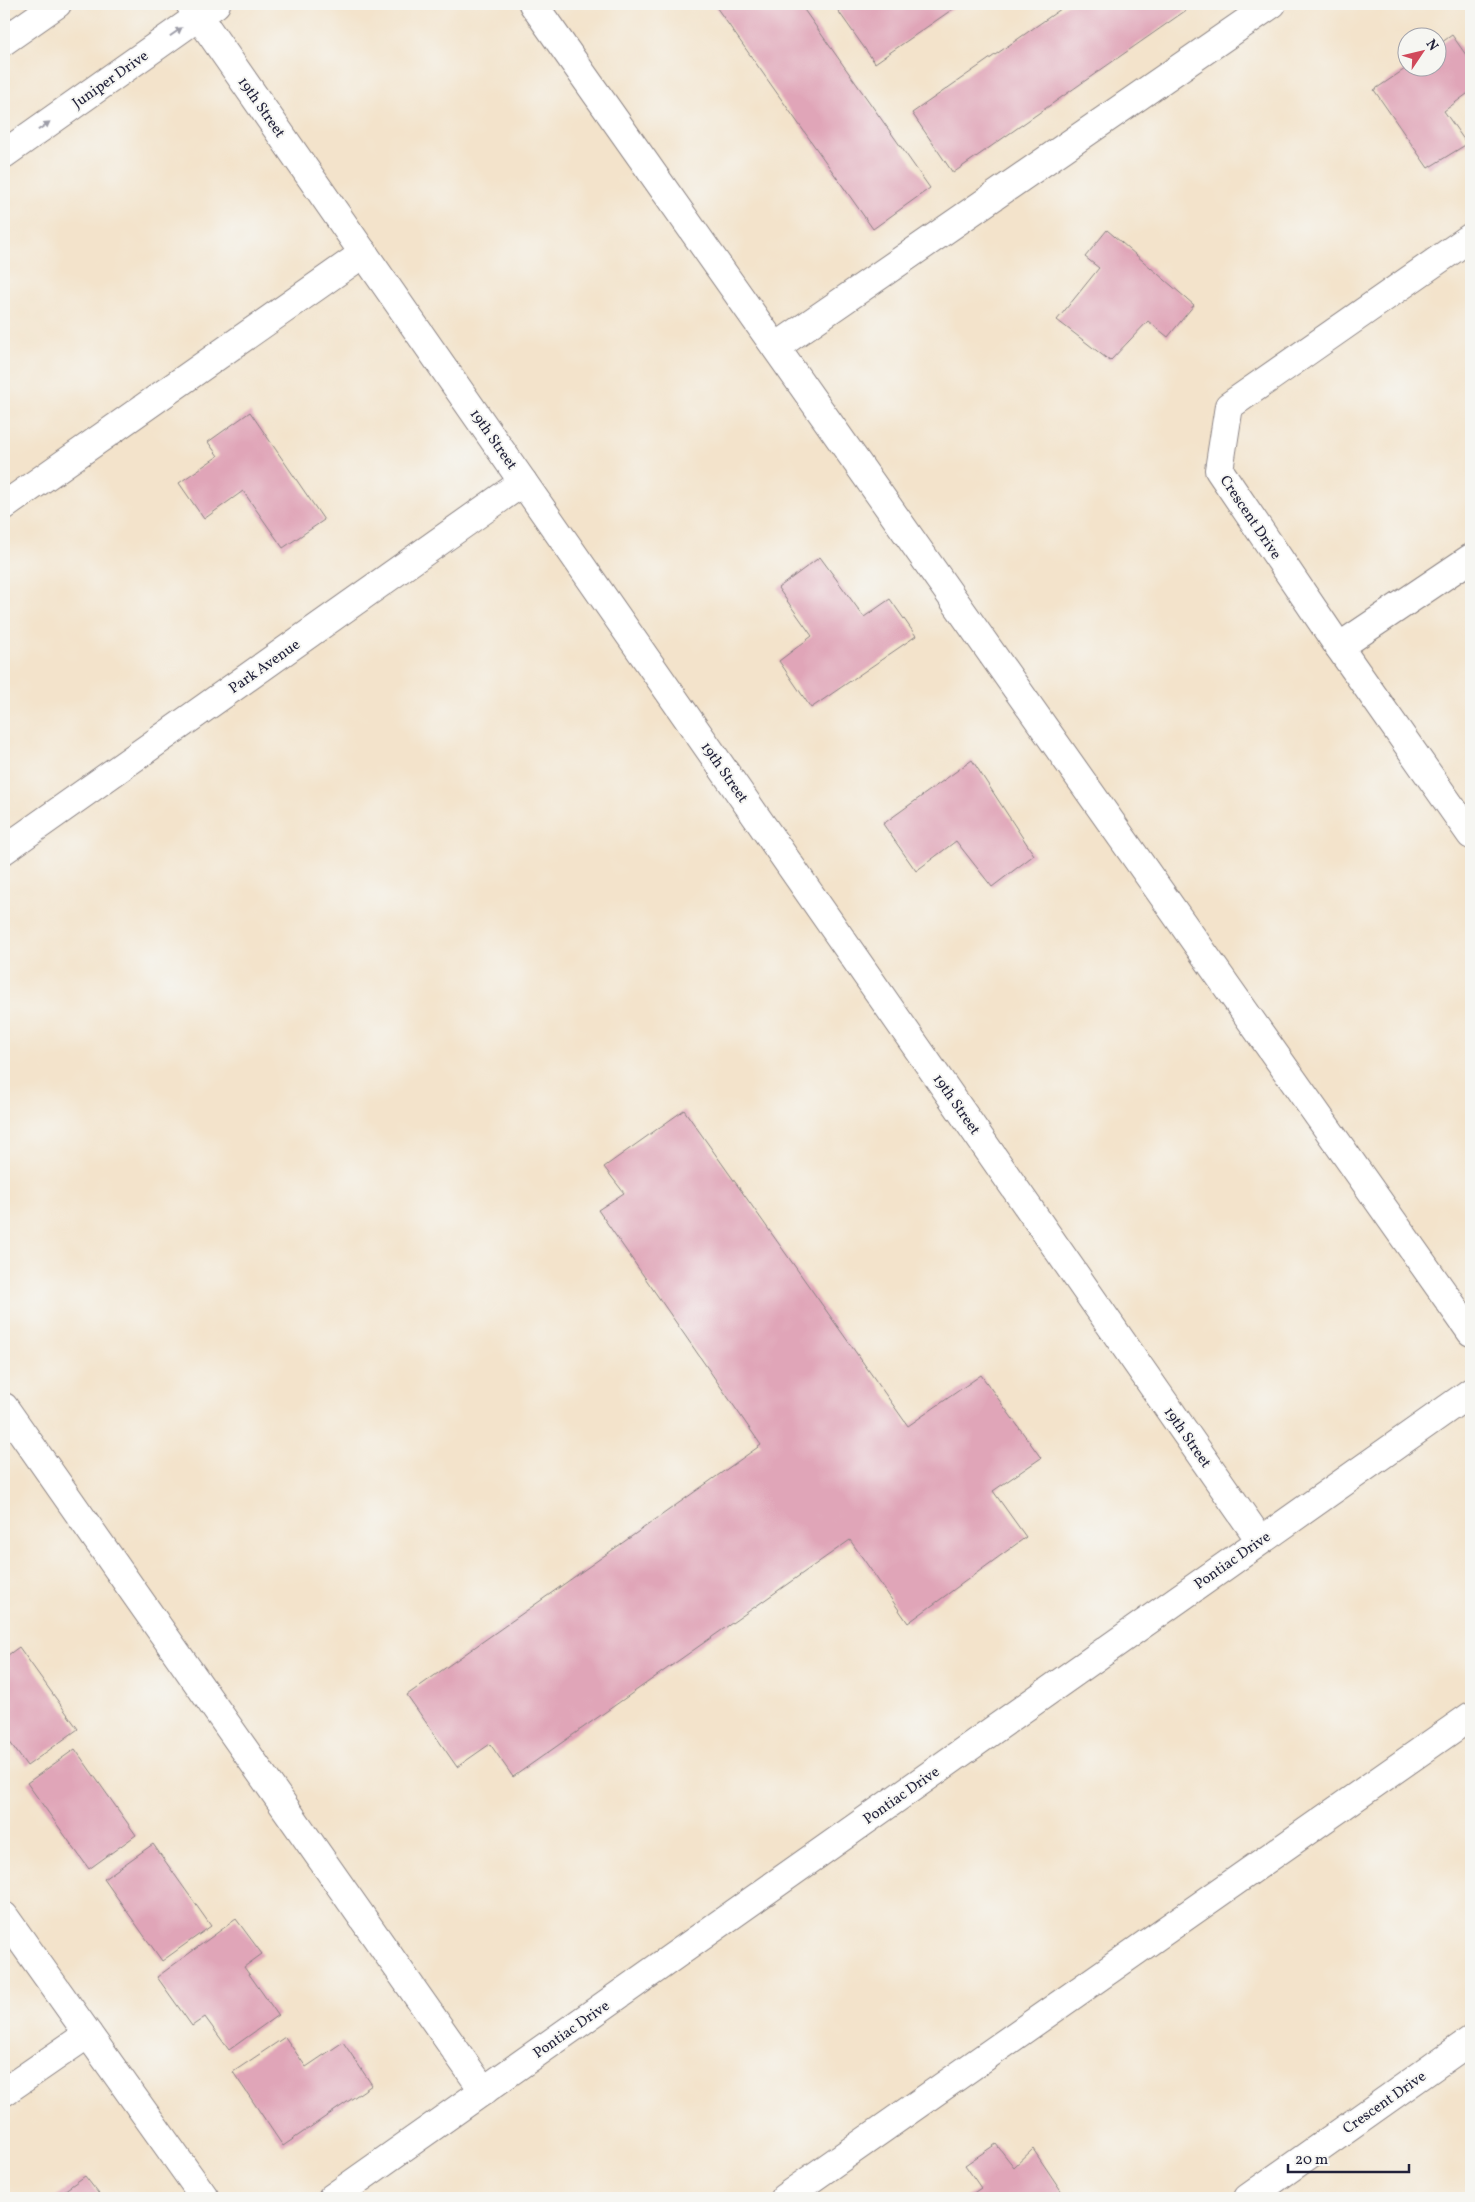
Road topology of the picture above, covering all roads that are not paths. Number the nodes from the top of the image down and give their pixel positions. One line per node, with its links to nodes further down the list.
1 (57, 4): 5 (street)
2 (533, 4): 9 (street)
3 (1272, 4): 9 (street)
4 (202, 8): 6 (street, Juniper Drive, one-way to 4); 8 (street, 19th Street)
5 (4, 41)
6 (4, 154)
7 (1471, 237): 13 (street, Crescent Drive)
8 (364, 253): 10 (street, 19th Street); 11 (street)
9 (776, 347): 16 (street)
10 (523, 482): 15 (street, Park Avenue); 19 (street, 19th Street)
11 (4, 506)
12 (1471, 558): 13 (street)
13 (1339, 647): 14 (street, Crescent Drive)
14 (1471, 835)
15 (4, 850)
16 (1471, 1332)
17 (1471, 1392): 19 (street, Pontiac Drive)
18 (4, 1407): 24 (street)
19 (1260, 1540): 24 (street, Pontiac Drive)
20 (1471, 1716): 28 (street)
21 (4, 1916): 22 (street)
22 (88, 2034): 25 (street); 26 (street)
23 (1471, 2040): 29 (street, Crescent Drive)
24 (484, 2090): 27 (street, Pontiac Drive)
25 (4, 2092)
26 (205, 2198)
27 (332, 2198)
28 (784, 2198)
29 (1248, 2198)

